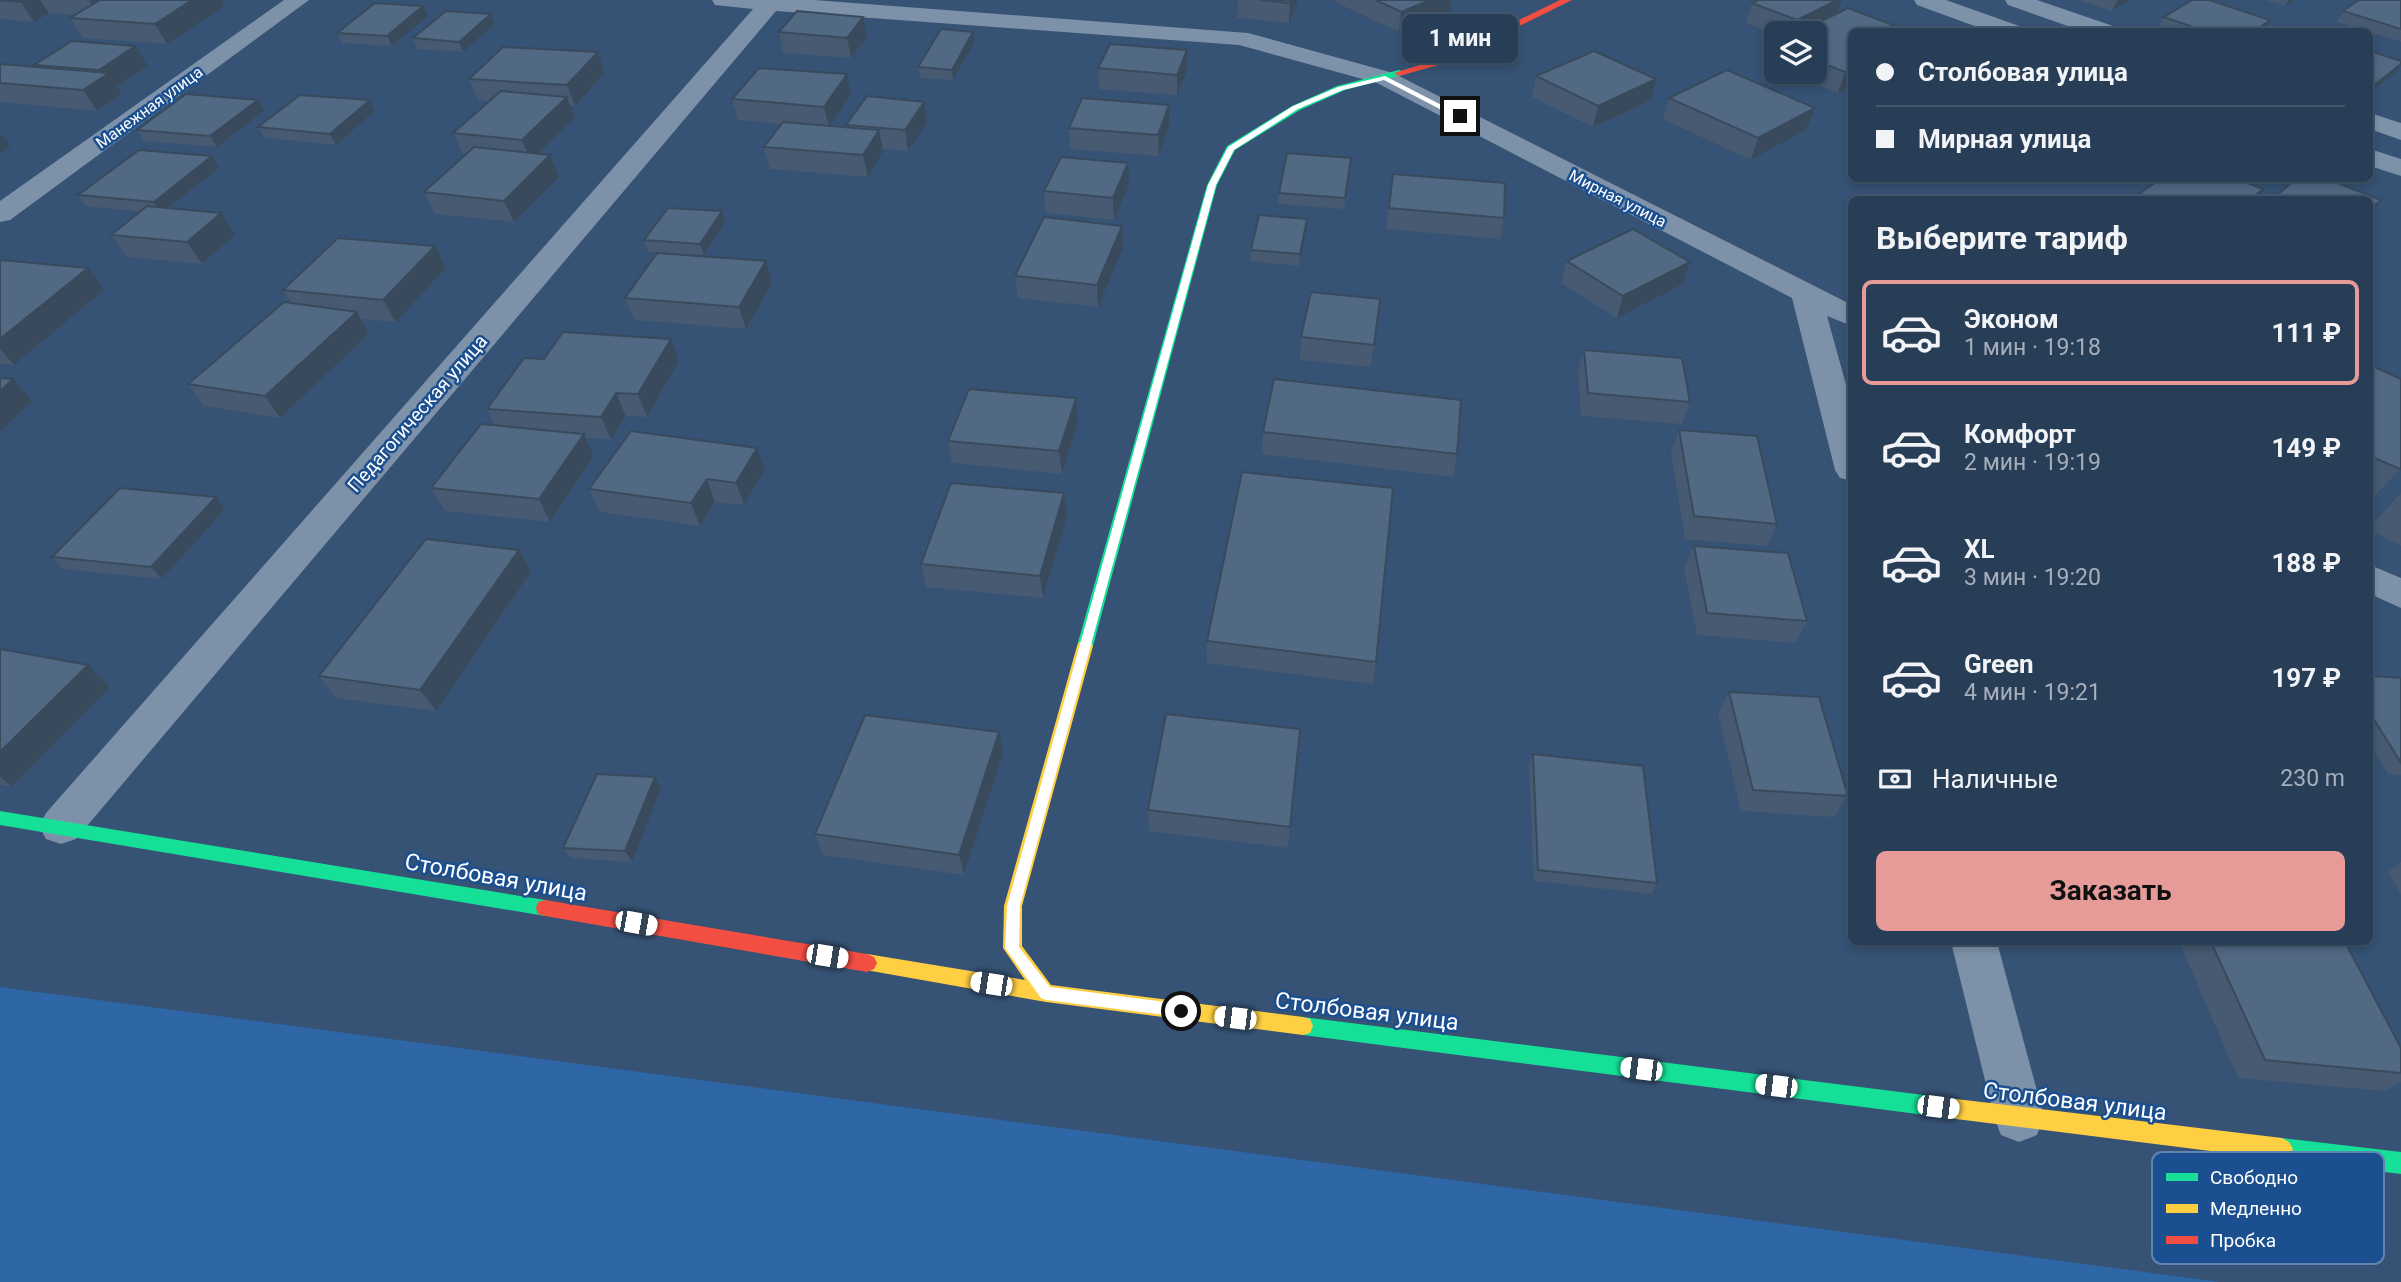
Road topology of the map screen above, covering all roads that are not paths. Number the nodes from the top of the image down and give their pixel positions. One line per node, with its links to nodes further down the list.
1 (298, 0): 14 (street, Манежная улица)
2 (723, 0): 6 (street, Мирная улица)
3 (1567, 0): 9 (street)
4 (1924, 0): 7 (street)
5 (2016, 0): 8 (street)
6 (772, 1): 9 (street, Мирная улица); 21 (street, Педагогическая улица)
7 (2003, 28)
8 (2096, 28)
9 (1385, 78): 15 (street, Мирная улица); 23 (street)
10 (2373, 122): 11 (street)
11 (2401, 132)
12 (2373, 158): 13 (street)
13 (2401, 168)
14 (0, 214)
15 (1806, 295): 16 (street, Мирная улица); 17 (street)
16 (1848, 315)
17 (1848, 455)
18 (2373, 580): 19 (street)
19 (2401, 594)
20 (0, 818): 21 (street, Столбовая улица)
21 (61, 825): 23 (street, Столбовая улица)
22 (1975, 945): 24 (street)
23 (1046, 993): 24 (street, Столбовая улица)
24 (2019, 1117): 25 (street, Столбовая улица)
25 (2310, 1152)

